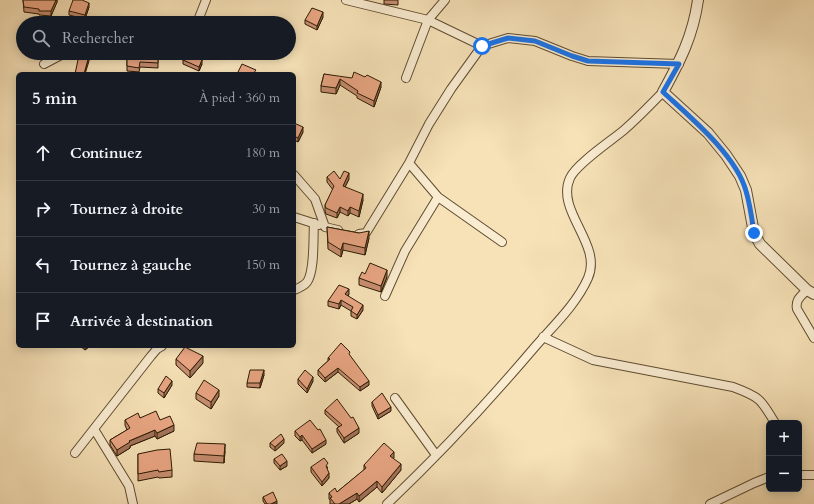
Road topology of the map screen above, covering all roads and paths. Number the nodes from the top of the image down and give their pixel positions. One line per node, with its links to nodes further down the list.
1 (206, 0): 5 (street)
2 (346, 0): 6 (street)
3 (445, 0): 6 (street)
4 (698, 0): 10 (street)
5 (200, 16)
6 (428, 20): 7 (street); 11 (street)
7 (482, 46): 10 (street); 13 (street)
8 (52, 60): 9 (street)
9 (44, 64)
10 (679, 64): 12 (street)
11 (406, 78)
12 (663, 92): 21 (street); 23 (street)
13 (409, 163): 15 (street); 18 (street)
14 (296, 176): 18 (street)
15 (438, 197): 19 (street); 22 (street)
16 (296, 218): 17 (street)
17 (314, 223): 18 (street); 20 (street)
18 (325, 227)
19 (502, 242)
20 (296, 289)
21 (811, 292): 24 (street)
22 (385, 296)
23 (543, 337): 27 (street); 30 (street)
24 (814, 338)
25 (159, 348): 28 (street)
26 (395, 398): 30 (street)
27 (773, 420)
28 (94, 428): 29 (street); 34 (street)
29 (75, 453)
30 (436, 455): 35 (street)
31 (802, 475): 32 (street)
32 (814, 475)
33 (766, 478): 36 (street)
34 (133, 504)
35 (387, 504)
36 (710, 504)

